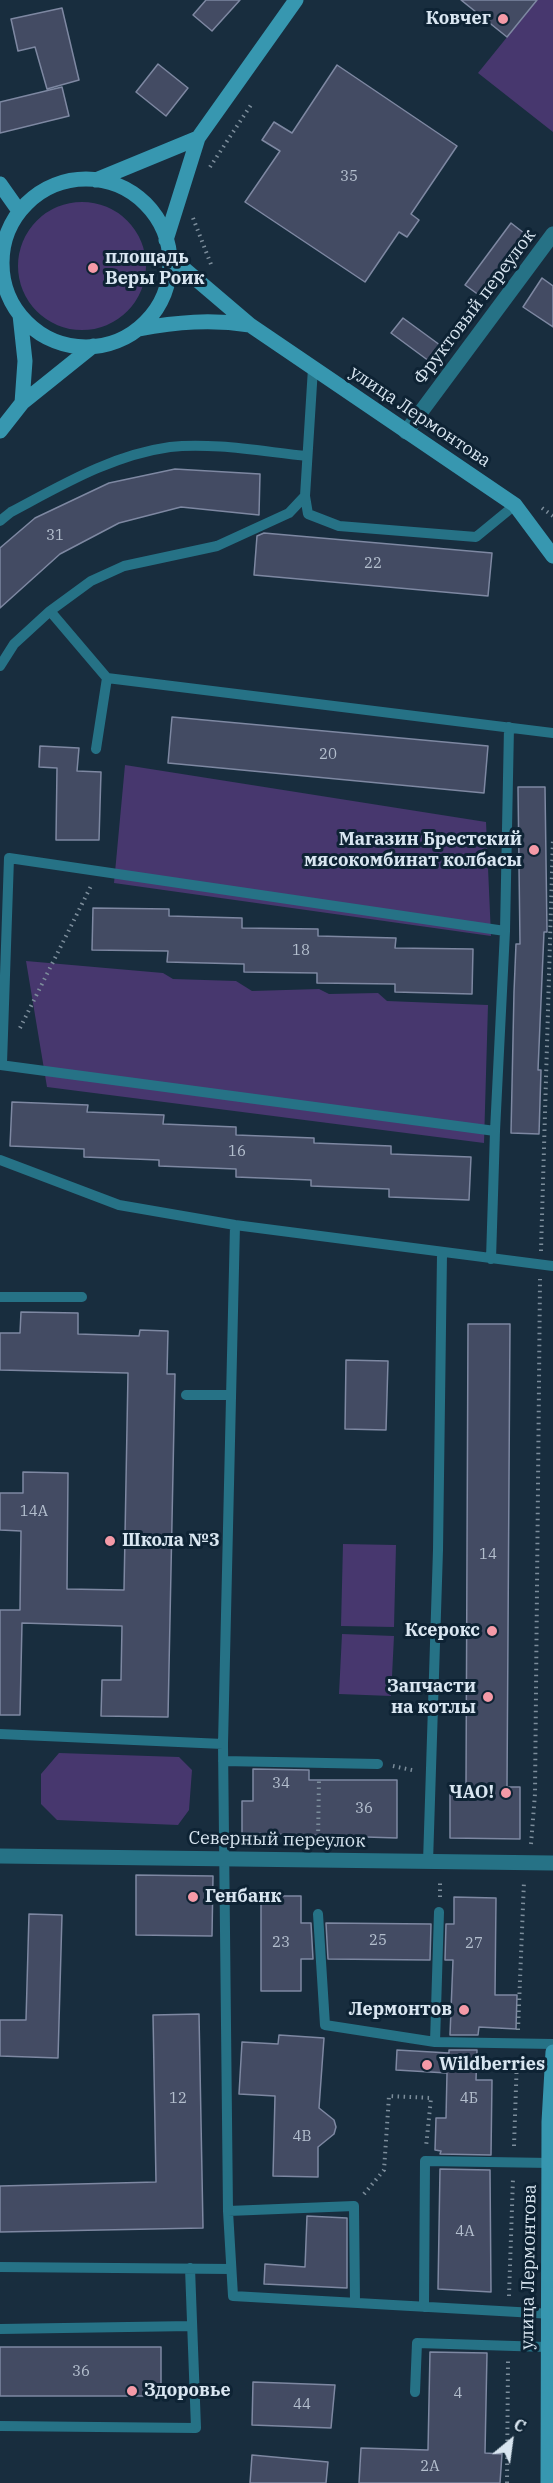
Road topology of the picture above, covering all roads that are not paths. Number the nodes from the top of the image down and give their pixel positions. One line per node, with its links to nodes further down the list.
1 (296, 0): 2 (main road)
2 (198, 138): 3 (main road); 7 (main road)
3 (96, 180): 5 (main road); 7 (main road)
4 (0, 184): 5 (main road)
5 (10, 218): 9 (main road)
6 (553, 234): 17 (street, Фруктовый переулок)
7 (166, 240): 8 (main road)
8 (170, 256): 11 (main road, улица Лермонтова); 12 (main road)
9 (3, 283): 10 (main road)
10 (20, 315): 13 (main road); 15 (main road)
11 (250, 326): 12 (main road); 14 (main road, улица Лермонтова)
12 (138, 329): 13 (main road)
13 (93, 346): 15 (main road)
14 (313, 369): 17 (main road, улица Лермонтова); 18 (lane)
15 (22, 403): 16 (main road)
16 (0, 431)
17 (406, 432): 20 (main road, улица Лермонтова)
18 (307, 456): 19 (lane); 21 (lane)
19 (305, 496): 20 (lane); 23 (lane)
20 (514, 506): 22 (main road, улица Лермонтова)
21 (0, 521)
22 (553, 556)
23 (50, 611): 24 (lane); 25 (lane)
24 (0, 666)
25 (107, 678): 26 (lane); 28 (lane)
26 (509, 727): 27 (lane); 30 (lane)
27 (553, 733)
28 (96, 749)
29 (4, 858): 30 (lane); 31 (lane)
30 (505, 931): 32 (lane)
31 (1, 1064): 32 (lane)
32 (495, 1131): 36 (lane)
33 (0, 1160): 34 (lane)
34 (236, 1225): 35 (lane); 41 (lane)
35 (442, 1254): 36 (lane); 48 (lane)
36 (491, 1259): 37 (lane)
37 (553, 1266)
38 (0, 1296): 39 (lane)
39 (82, 1296)
40 (186, 1395): 41 (lane)
41 (229, 1395): 43 (lane)
42 (0, 1734): 43 (lane)
43 (223, 1744): 44 (lane)
44 (223, 1761): 45 (lane); 47 (lane)
45 (378, 1764)
46 (0, 1856): 47 (street, Северный переулок)
47 (224, 1858): 48 (street, Северный переулок); 57 (lane)
48 (434, 1862): 49 (street, Северный переулок)
49 (553, 1863)
50 (439, 1912): 52 (lane)
51 (318, 1914): 52 (lane)
52 (435, 2042): 53 (lane)
53 (553, 2043)
54 (553, 2052): 55 (main road, улица Лермонтова)
55 (551, 2122): 56 (main road, улица Лермонтова)
56 (551, 2163): 62 (lane); 63 (main road, улица Лермонтова)
57 (228, 2211): 60 (lane); 61 (lane)
58 (0, 2267): 59 (lane)
59 (190, 2268): 60 (lane); 64 (lane)
60 (231, 2269): 61 (lane)
61 (355, 2302): 62 (lane)
62 (424, 2307): 63 (lane)
63 (550, 2314): 66 (main road, улица Лермонтова)
64 (192, 2326): 65 (lane); 68 (lane)
65 (0, 2329)
66 (549, 2338): 67 (lane); 69 (main road, улица Лермонтова)
67 (415, 2392)
68 (0, 2426)
69 (550, 2474)

